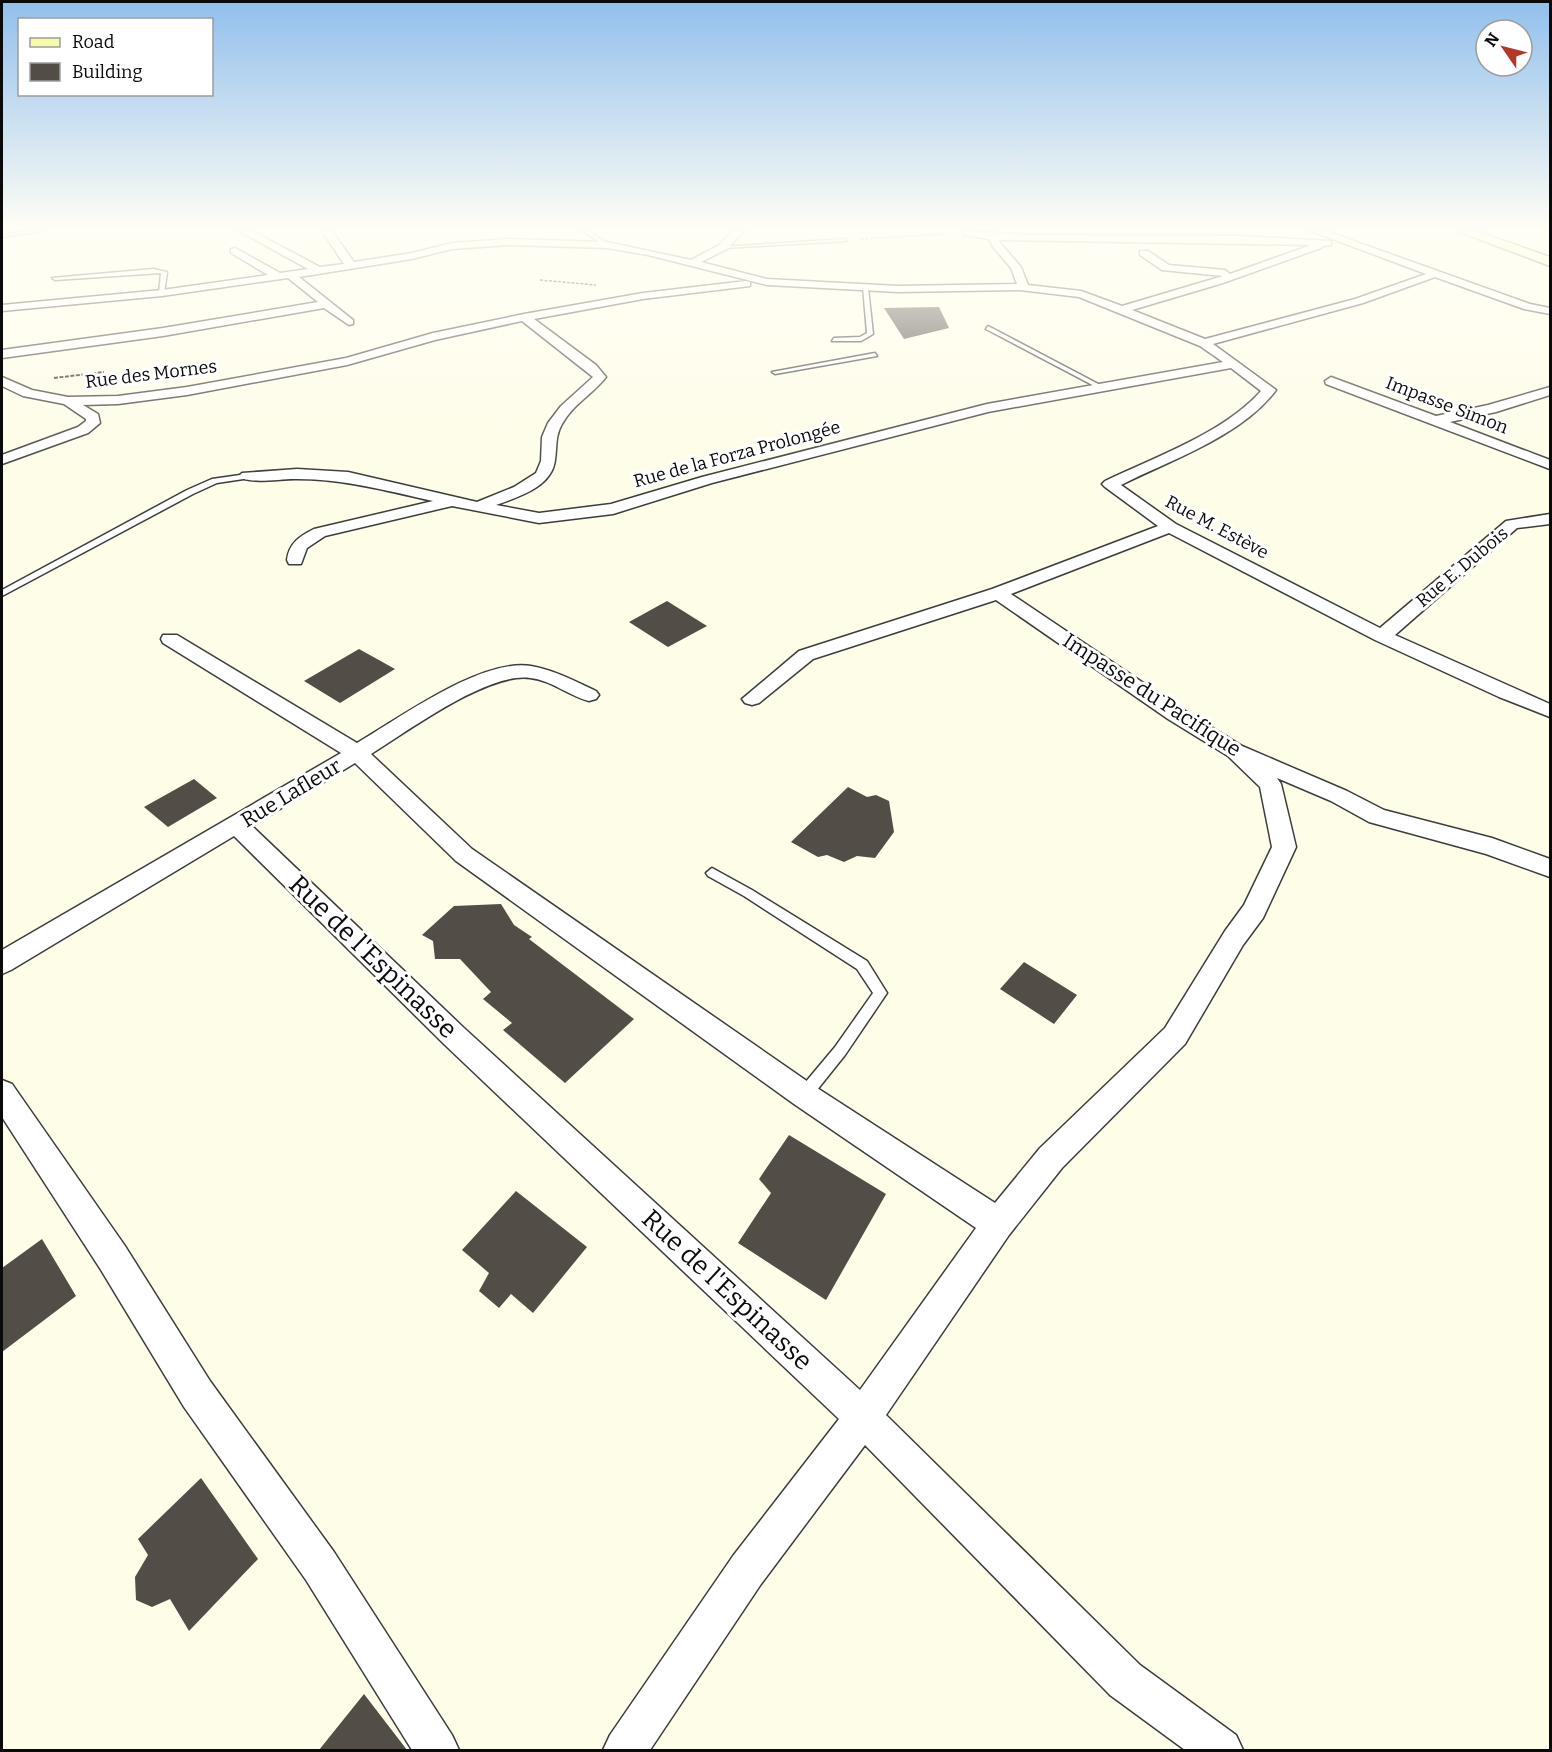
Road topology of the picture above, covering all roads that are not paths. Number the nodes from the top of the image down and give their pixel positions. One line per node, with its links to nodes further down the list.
1 (276, 313): 12 (street)
2 (339, 313): 8 (street)
3 (548, 313): 7 (street, Rue des Mornes)
4 (868, 313): 10 (lane)
5 (1129, 313): 11 (street, Rue M. Estève)
6 (1316, 313): 11 (street)
7 (524, 317): 22 (street, Rue des Mornes); 28 (street)
8 (349, 321)
9 (988, 328): 18 (lane)
10 (834, 340)
11 (1204, 343): 14 (street, Rue M. Estève)
12 (2, 354)
13 (875, 355): 15 (lane)
14 (1234, 364): 18 (street, Rue de la Forza Prolongée); 30 (street, Rue M. Estève)
15 (775, 372)
16 (2, 381): 20 (street, Rue des Mornes)
17 (1330, 381): 23 (street, Impasse Simon)
18 (1102, 387): 28 (street, Rue de la Forza Prolongée)
19 (1551, 391): 23 (street)
20 (28, 393): 21 (street); 22 (street, Rue des Mornes)
21 (2, 396)
22 (69, 401): 24 (street)
23 (1438, 420): 25 (street, Impasse Simon)
24 (2, 460)
25 (1551, 465)
26 (247, 476): 27 (street, Rue de la Forza Prolongée); 33 (lane)
27 (453, 501): 28 (street, Rue de la Forza Prolongée); 31 (street)
28 (479, 507)
29 (1551, 519): 34 (street, Rue E. Dubois)
30 (1170, 527): 32 (street); 34 (street, Rue M. Estève)
31 (295, 561)
32 (998, 592): 37 (street); 39 (street, Impasse du Pacifique)
33 (2, 593)
34 (1382, 636): 38 (street, Rue M. Estève)
35 (170, 639): 40 (street)
36 (590, 695): 40 (street, Rue Lafleur)
37 (752, 699)
38 (1551, 711)
39 (1235, 751): 42 (street, Impasse du Pacifique); 47 (street)
40 (357, 753): 41 (street, Rue Lafleur); 46 (street)
41 (237, 825): 44 (street, Rue Lafleur); 48 (street, Rue de l'Espinasse)
42 (1551, 868)
43 (712, 873): 46 (lane)
44 (2, 963)
45 (2, 1094): 49 (street)
46 (804, 1095): 47 (street)
47 (998, 1224): 48 (street)
48 (863, 1417): 50 (street); 51 (street, Rue de l'Espinasse)
49 (437, 1750)
50 (625, 1750)
51 (1221, 1750)

